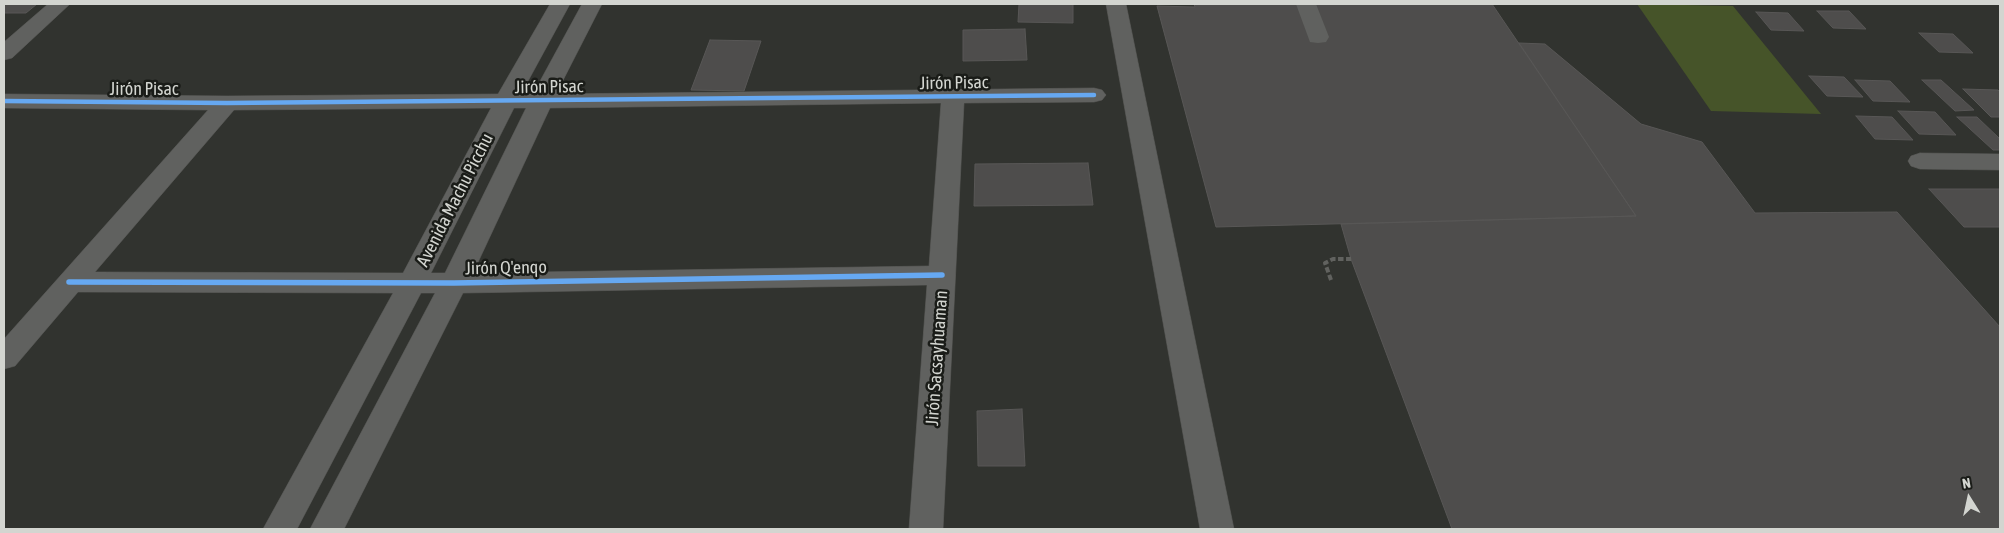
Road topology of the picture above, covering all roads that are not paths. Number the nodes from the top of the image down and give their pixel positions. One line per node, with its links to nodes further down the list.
1 (60, 4): 7 (street)
2 (560, 4): 11 (street, Avenida Machu Picchu)
3 (592, 4): 12 (street, Avenida Machu Picchu)
4 (1116, 4): 24 (street)
5 (1306, 4): 6 (street)
6 (1318, 37)
7 (4, 53)
8 (1094, 95): 9 (street, Jirón Pisac)
9 (953, 96): 12 (street, Jirón Pisac); 16 (street, Jirón Sacsayhuaman)
10 (4, 101): 13 (street, Jirón Pisac)
11 (506, 101): 12 (street, Jirón Pisac); 13 (street, Jirón Pisac); 18 (street, Avenida Machu Picchu)
12 (541, 101): 19 (street, Avenida Machu Picchu)
13 (227, 103): 17 (street)
14 (1920, 161): 15 (street)
15 (2000, 162)
16 (942, 275): 19 (street, Jirón Q'enqo); 23 (street, Jirón Sacsayhuaman)
17 (69, 282): 18 (street, Jirón Q'enqo); 20 (street)
18 (412, 283): 19 (street, Jirón Q'enqo); 21 (street, Avenida Machu Picchu)
19 (454, 283): 22 (street, Avenida Machu Picchu)
20 (4, 358)
21 (280, 529)
22 (326, 529)
23 (926, 529)
24 (1217, 529)

